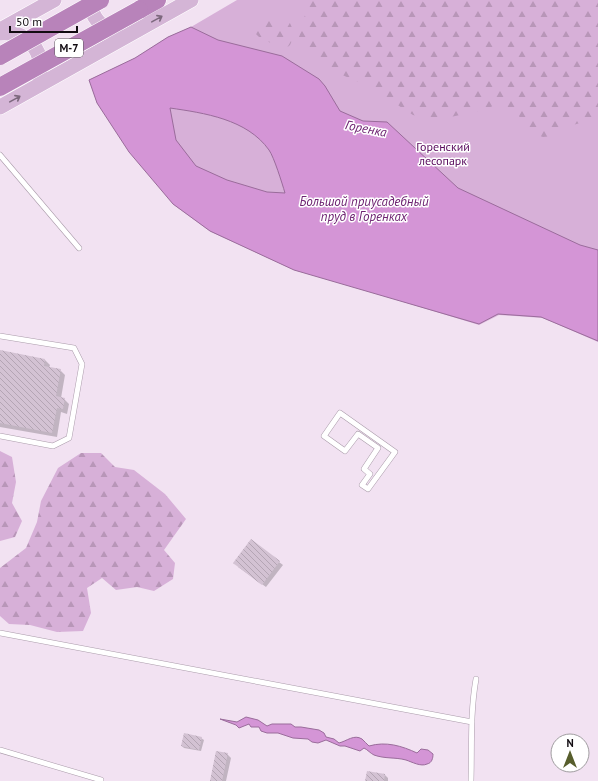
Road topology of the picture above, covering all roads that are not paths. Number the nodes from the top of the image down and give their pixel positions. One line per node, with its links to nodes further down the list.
1 (90, 0): 7 (main road)
2 (100, 0): 8 (highway, М-7, bridge)
3 (157, 0): 9 (highway, М-7, bridge)
4 (191, 0): 7 (main road, one-way to 4)
5 (53, 1): 6 (main road)
6 (0, 32): 10 (main road)
7 (135, 32): 10 (main road)
8 (0, 56)
9 (0, 87)
10 (31, 90): 11 (main road, one-way to 10)
11 (0, 107)
12 (0, 155): 13 (lane)
13 (78, 248)
14 (0, 336): 16 (lane)
15 (340, 413): 15 (lane)
16 (0, 436)
17 (0, 633): 19 (lane)
18 (476, 679): 19 (lane)
19 (472, 722): 22 (lane)
20 (0, 750): 21 (lane)
21 (101, 780)
22 (471, 781)

